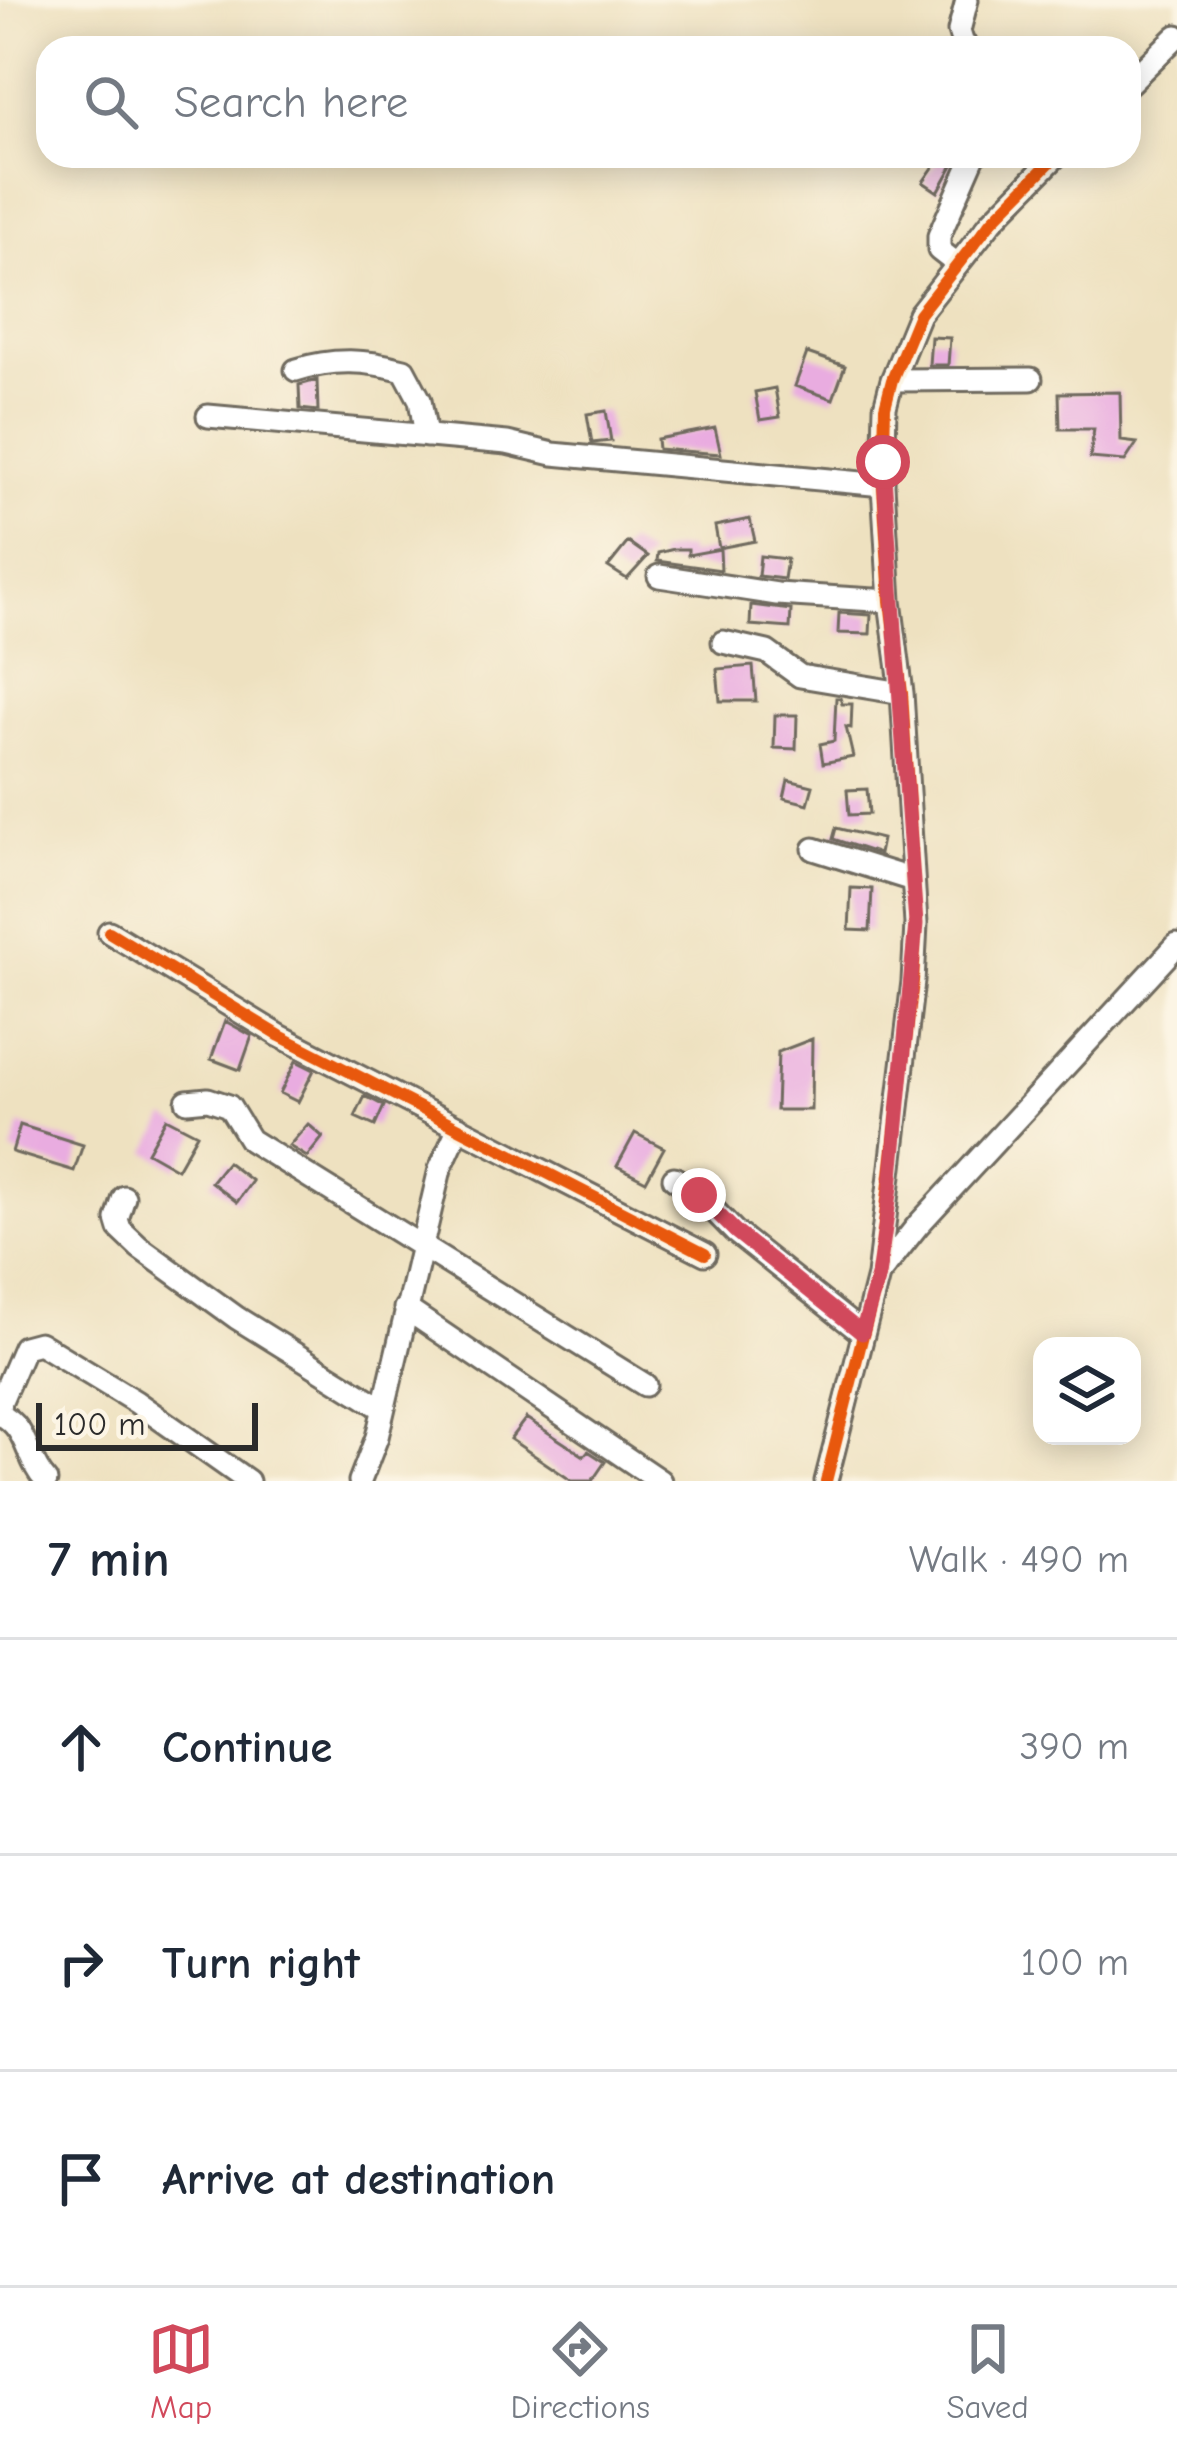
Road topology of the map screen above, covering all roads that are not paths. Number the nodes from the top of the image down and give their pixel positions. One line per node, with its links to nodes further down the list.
1 (968, 0): 2 (street)
2 (961, 36)
3 (1177, 36): 4 (street)
4 (1141, 71)
5 (969, 168): 7 (street)
6 (1043, 168): 7 (street)
7 (957, 264): 10 (street)
8 (296, 370): 12 (street)
9 (1030, 379): 10 (street)
10 (892, 380): 13 (street)
11 (208, 416): 12 (street)
12 (426, 436): 13 (street)
13 (883, 485): 15 (street)
14 (659, 576): 15 (street)
15 (890, 601): 17 (street)
16 (723, 642): 17 (street)
17 (902, 693): 19 (street)
18 (814, 849): 19 (street)
19 (913, 880): 28 (street)
20 (109, 932): 23 (street)
21 (1177, 946): 28 (street)
22 (187, 1101): 26 (street)
23 (459, 1127): 26 (street); 27 (street)
24 (674, 1178): 30 (street)
25 (124, 1197): 33 (street)
26 (421, 1243): 29 (street); 31 (street)
27 (705, 1254)
28 (878, 1276): 30 (street)
29 (404, 1308): 33 (street); 38 (street)
30 (862, 1333): 39 (street)
31 (645, 1384)
32 (0, 1402): 36 (street)
33 (382, 1408): 37 (street)
34 (0, 1414): 35 (street)
35 (46, 1481)
36 (248, 1481)
37 (360, 1481)
38 (660, 1481)
39 (826, 1481)

